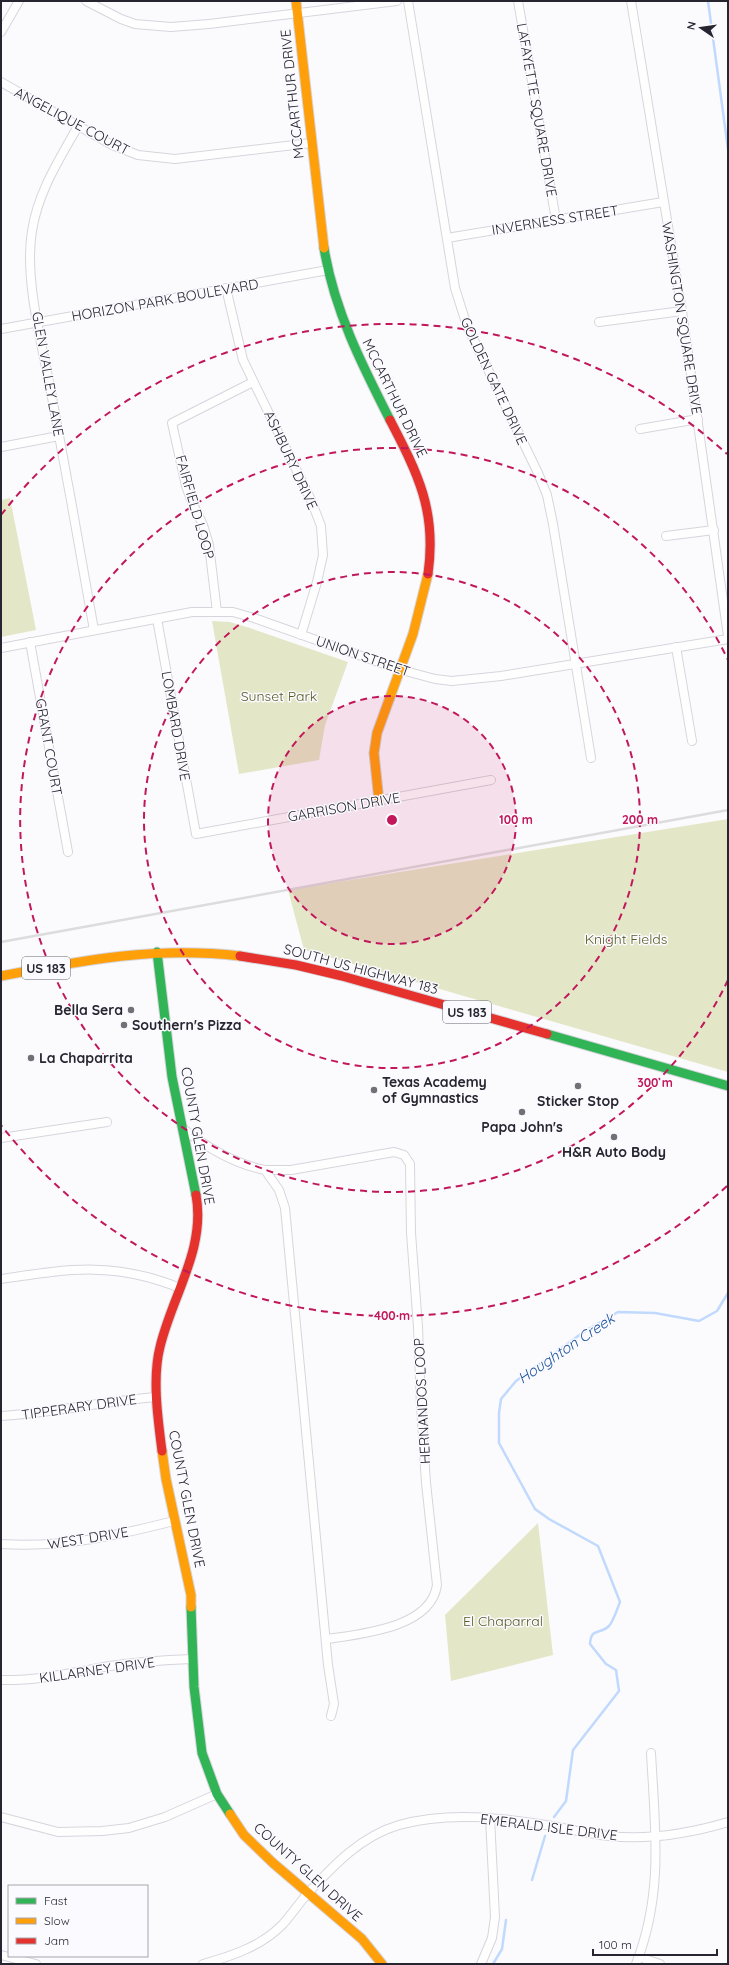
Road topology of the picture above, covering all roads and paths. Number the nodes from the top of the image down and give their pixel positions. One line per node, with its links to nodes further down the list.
1 (19, 1): 9 (street)
2 (86, 1): 8 (street)
3 (296, 1): 8 (street, MCCARTHUR DRIVE)
4 (397, 1): 8 (street)
5 (408, 1): 15 (street, GOLDEN GATE DRIVE)
6 (518, 1): 14 (street, LAFAYETTE SQUARE DRIVE)
7 (631, 1): 13 (street, WASHINGTON SQUARE DRIVE)
8 (297, 12): 12 (street, MCCARTHUR DRIVE)
9 (1, 32)
10 (1, 82): 11 (street, ANGELIQUE COURT)
11 (78, 126): 12 (street, ANGELIQUE COURT); 20 (street, GLEN VALLEY LANE)
12 (311, 143): 16 (street, MCCARTHUR DRIVE)
13 (663, 202): 14 (street, INVERNESS STREET); 18 (street, WASHINGTON SQUARE DRIVE)
14 (556, 220): 15 (street, INVERNESS STREET)
15 (447, 238): 38 (street, GOLDEN GATE DRIVE)
16 (328, 270): 17 (street, HORIZON PARK BOULEVARD); 39 (street, MCCARTHUR DRIVE)
17 (226, 288): 20 (street, HORIZON PARK BOULEVARD); 22 (street, ASHBURY DRIVE)
18 (682, 310): 19 (street); 23 (street, WASHINGTON SQUARE DRIVE)
19 (599, 322)
20 (38, 323): 21 (street, HORIZON PARK BOULEVARD); 25 (street, GLEN VALLEY LANE)
21 (1, 329)
22 (253, 382): 29 (street, FAIRFIELD LOOP); 32 (street, ASHBURY DRIVE)
23 (698, 419): 24 (street); 27 (street, WASHINGTON SQUARE DRIVE)
24 (640, 429)
25 (59, 436): 26 (street); 31 (street, GLEN VALLEY LANE)
26 (1, 447)
27 (714, 530): 28 (street); 33 (street, WASHINGTON SQUARE DRIVE)
28 (666, 536)
29 (217, 612): 30 (street, UNION STREET); 32 (street, UNION STREET)
30 (157, 619): 31 (street, UNION STREET); 44 (street, LOMBARD DRIVE)
31 (94, 630): 35 (street, UNION STREET)
32 (301, 635): 39 (street, UNION STREET)
33 (728, 636)
34 (728, 639): 36 (street, UNION STREET)
35 (30, 642): 37 (street, UNION STREET); 45 (street, GRANT COURT)
36 (676, 647): 38 (street, UNION STREET); 40 (street)
37 (1, 648)
38 (576, 664): 39 (street, UNION STREET); 41 (street, GOLDEN GATE DRIVE)
39 (398, 669): 43 (street, MCCARTHUR DRIVE)
40 (692, 741)
41 (591, 758)
42 (492, 780): 43 (street, GARRISON DRIVE)
43 (379, 801): 44 (street, GARRISON DRIVE)
44 (196, 834)
45 (68, 852)
46 (156, 952): 47 (street, SOUTH US HIGHWAY 183 / US 183); 48 (street, SOUTH US HIGHWAY 183 / US 183); 50 (street, COUNTY GLEN DRIVE)
47 (1, 976)
48 (728, 1086)
49 (107, 1122): 51 (street)
50 (182, 1128): 52 (street, HERNANDOS LOOP); 54 (street, COUNTY GLEN DRIVE)
51 (1, 1138)
52 (265, 1170): 59 (street); 59 (street, HERNANDOS LOOP)
53 (1, 1279): 54 (street)
54 (180, 1288): 55 (street, COUNTY GLEN DRIVE)
55 (157, 1397): 56 (street, TIPPERARY DRIVE); 57 (street, COUNTY GLEN DRIVE)
56 (1, 1416)
57 (174, 1521): 58 (street, WEST DRIVE); 60 (street, COUNTY GLEN DRIVE)
58 (1, 1544)
59 (327, 1639): 62 (street)
60 (192, 1660): 61 (street, KILLARNEY DRIVE); 64 (street, COUNTY GLEN DRIVE)
61 (1, 1680)
62 (330, 1716)
63 (651, 1753): 68 (street)
64 (217, 1794): 65 (street); 69 (street, COUNTY GLEN DRIVE)
65 (1, 1816)
66 (490, 1818): 68 (street, EMERALD ISLE DRIVE); 69 (street, EMERALD ISLE DRIVE); 75 (street)
67 (728, 1822): 68 (street, EMERALD ISLE DRIVE)
68 (656, 1835): 71 (street)
69 (308, 1894): 73 (street, EMERALD ISLE DRIVE); 74 (street, COUNTY GLEN DRIVE)
70 (1, 1956): 72 (street)
71 (637, 1961): 76 (street)
72 (36, 1964)
73 (203, 1964)
74 (382, 1964)
75 (481, 1964)
76 (660, 1964)

